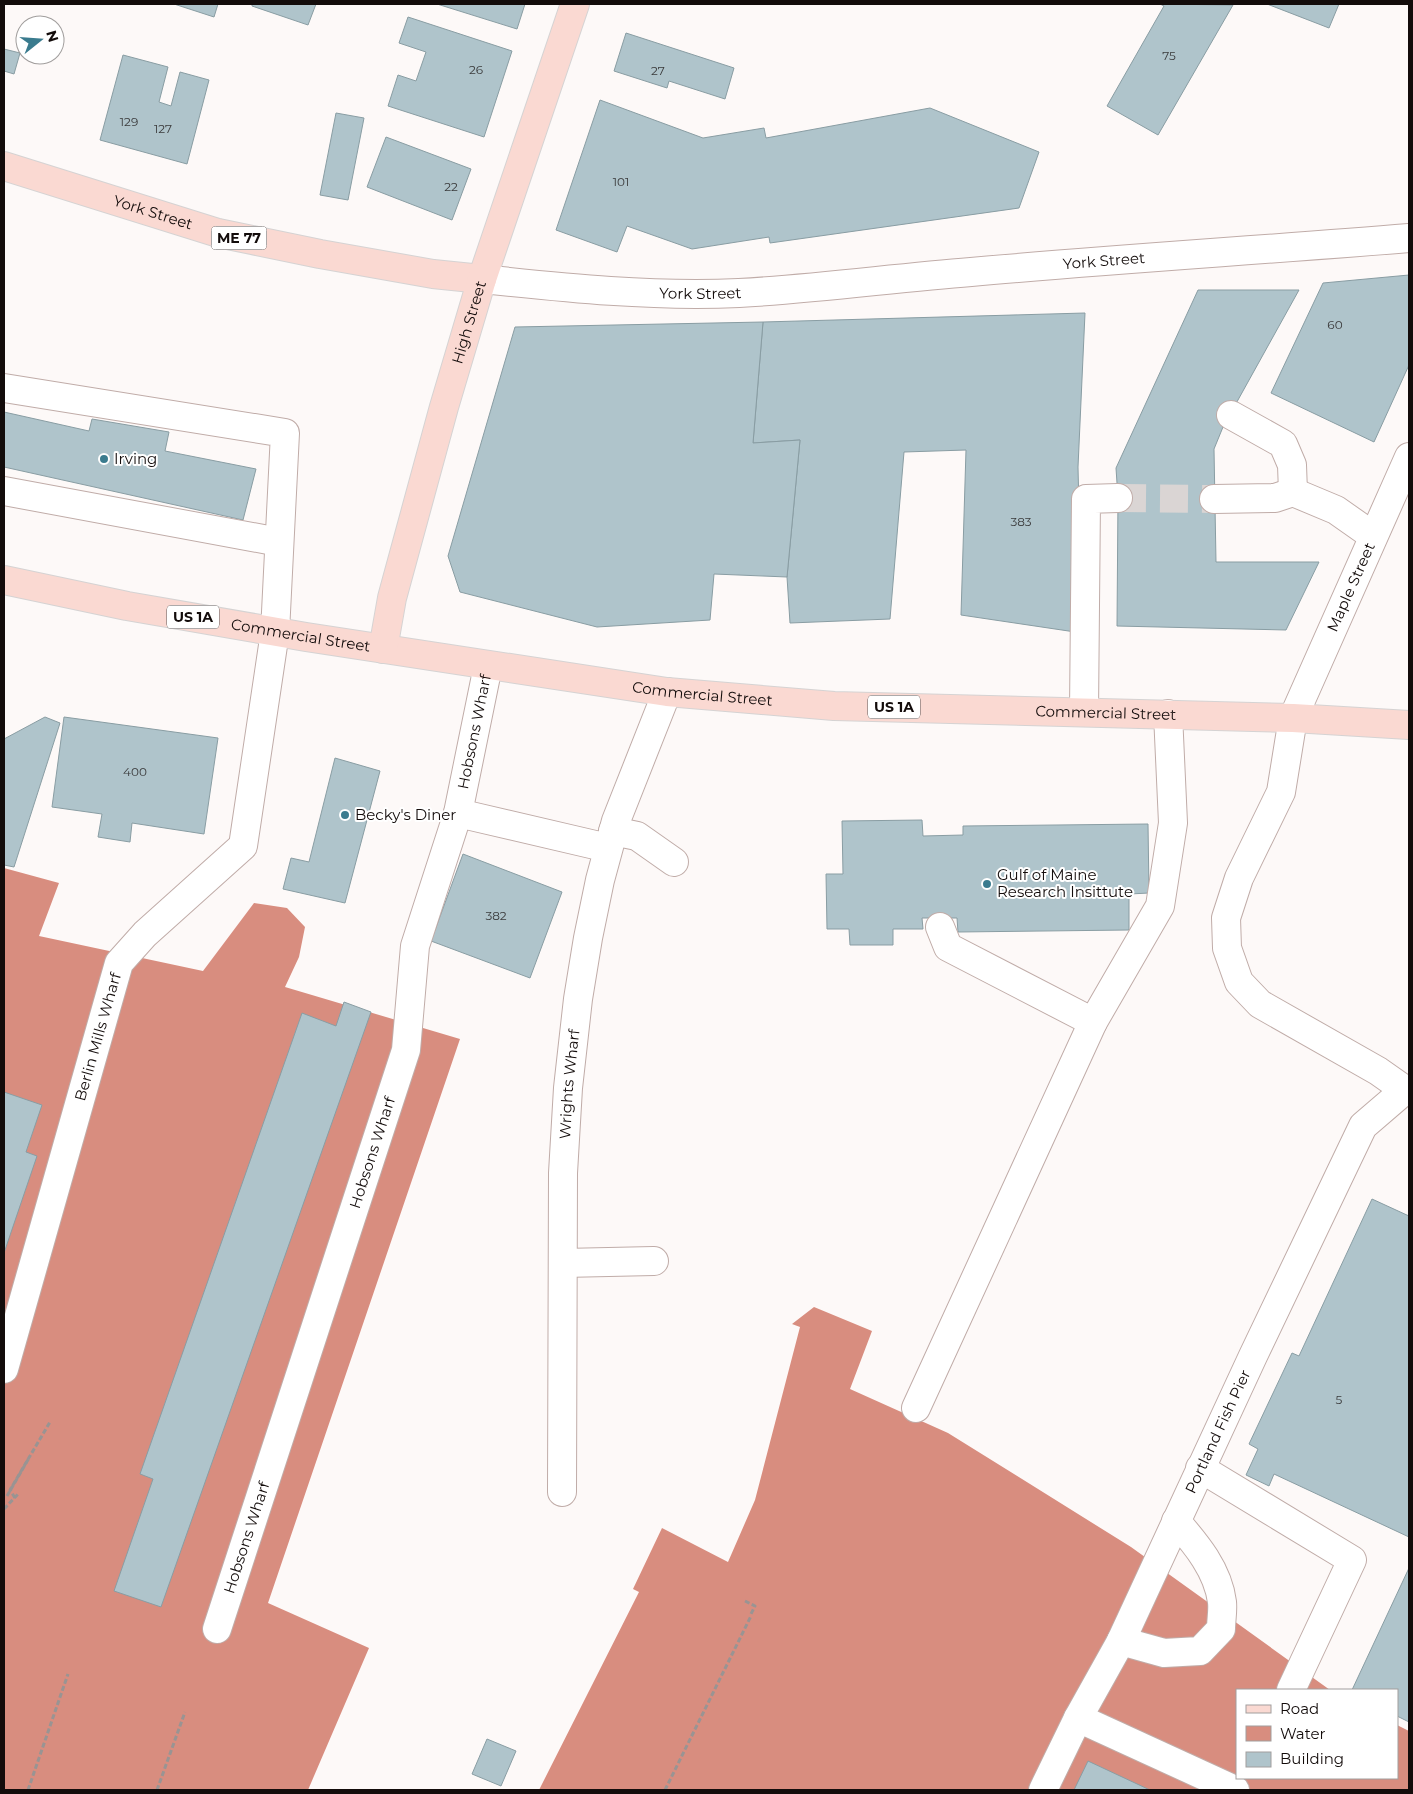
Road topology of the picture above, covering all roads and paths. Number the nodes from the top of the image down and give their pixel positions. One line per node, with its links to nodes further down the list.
1 (575, 4): 4 (main road, High Street)
2 (4, 166): 4 (main road, York Street / ME 77)
3 (1409, 238): 4 (street, York Street)
4 (482, 280): 17 (main road, High Street)
5 (4, 388): 14 (street, Berlin Mills Wharf)
6 (1231, 415): 10 (street)
7 (1409, 457): 8 (street, Maple Street)
8 (1402, 487): 13 (street, Maple Street)
9 (4, 491): 14 (street)
10 (1293, 492): 12 (street); 13 (street)
11 (1118, 498): 20 (street)
12 (1214, 499)
13 (1373, 536): 22 (street, Maple Street)
14 (279, 542): 16 (street, Berlin Mills Wharf)
15 (4, 582): 16 (main road, Commercial Street / US 1A)
16 (275, 632): 17 (main road, Commercial Street / US 1A); 32 (street, Berlin Mills Wharf)
17 (383, 649): 18 (main road, Commercial Street / US 1A)
18 (488, 666): 19 (main road, Commercial Street / US 1A); 24 (street, Hobsons Wharf)
19 (667, 692): 20 (main road, Commercial Street / US 1A); 25 (street, Wrights Wharf)
20 (1084, 712): 21 (main road, Commercial Street / US 1A)
21 (1168, 714): 22 (main road, Commercial Street / US 1A); 28 (street)
22 (1292, 718): 23 (main road, Commercial Street / US 1A); 29 (street, Maple Street)
23 (1409, 725)
24 (458, 813): 25 (street); 45 (street, Hobsons Wharf)
25 (611, 840): 26 (street); 31 (street, Wrights Wharf)
26 (674, 862)
27 (940, 927): 28 (street)
28 (1093, 1022): 33 (street)
29 (1407, 1090): 36 (street, Portland Fish Pier)
30 (654, 1260): 31 (street)
31 (563, 1263): 37 (street, Wrights Wharf)
32 (4, 1368)
33 (916, 1408)
34 (50, 1422): 35 (path)
35 (29, 1458): 39 (path, bridge); 40 (path)
36 (1200, 1468): 42 (street, Portland Fish Pier); 49 (street)
37 (562, 1492)
38 (20, 1493): 40 (path)
39 (7, 1496)
40 (15, 1498): 41 (path)
41 (4, 1509)
42 (1176, 1521): 46 (street, Portland Fish Pier); 46 (street)
43 (745, 1601): 48 (path)
44 (751, 1616): 48 (path)
45 (216, 1629)
46 (1120, 1641): 51 (street, Portland Fish Pier)
47 (68, 1674): 52 (path)
48 (722, 1675): 54 (path)
49 (1291, 1689)
50 (185, 1712): 53 (path)
51 (1078, 1718): 55 (street, Portland Fish Pier); 56 (street)
52 (28, 1790)
53 (157, 1790)
54 (666, 1790)
55 (1043, 1790)
56 (1235, 1790)

